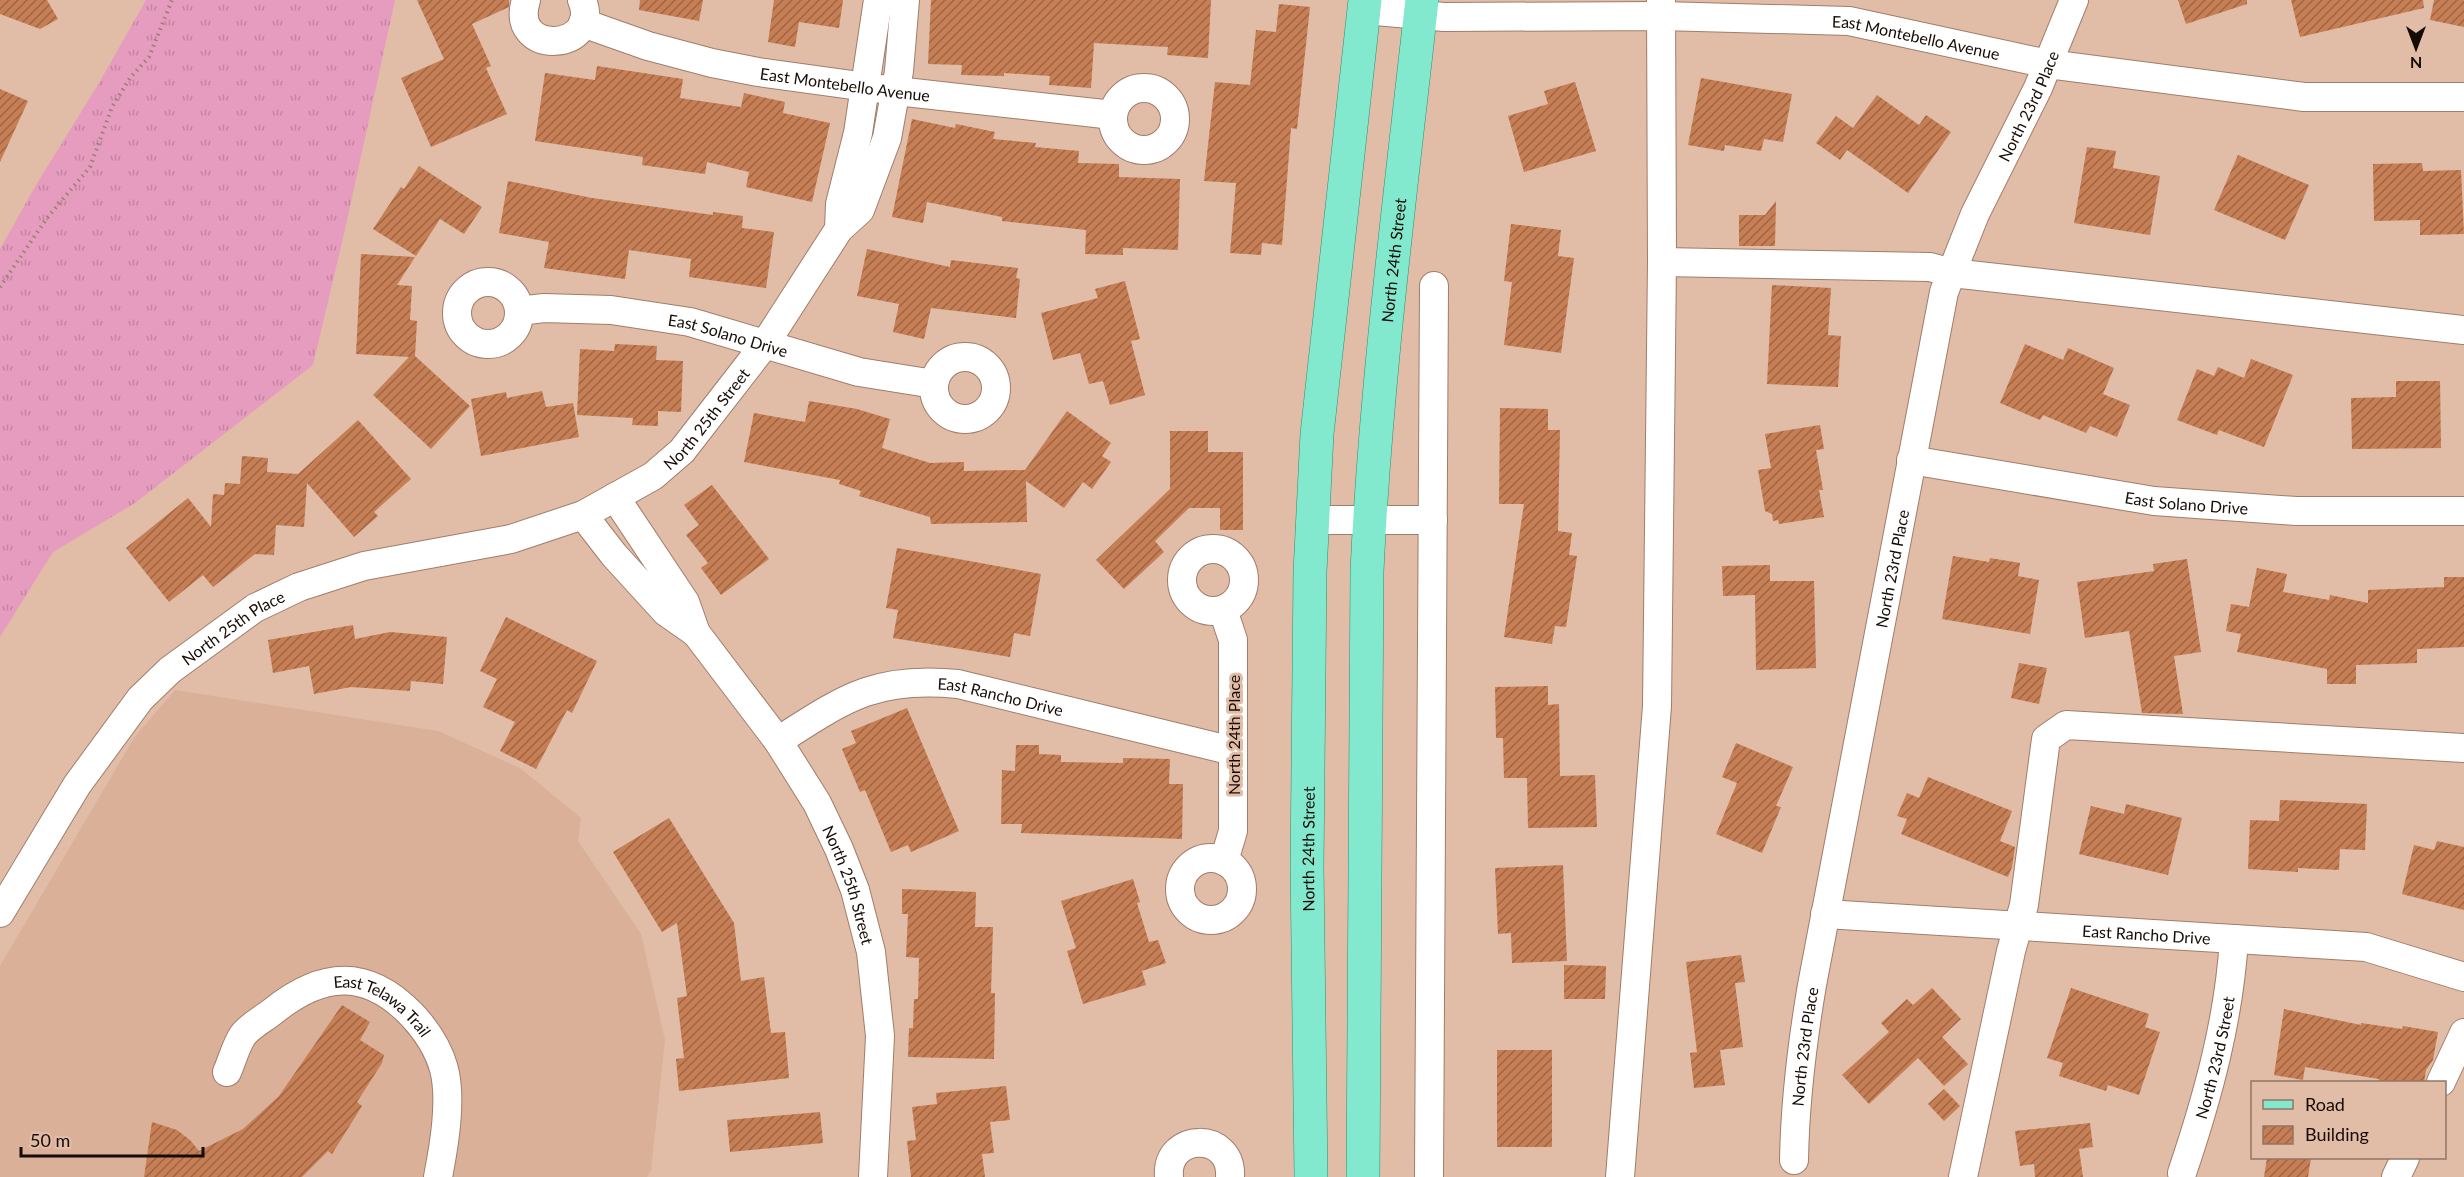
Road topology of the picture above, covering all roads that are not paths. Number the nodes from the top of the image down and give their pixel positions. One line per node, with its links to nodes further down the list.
1 (526, 0): 8 (street, East Montebello Avenue)
2 (878, 0): 10 (street, North 25th Street)
3 (905, 0): 11 (street, North 25th Street)
4 (2074, 0): 9 (street, North 23rd Place)
5 (1364, 5): 6 (street, East Montebello Avenue); 26 (main road, North 24th Street)
6 (1421, 7): 7 (street, East Montebello Avenue); 27 (main road, North 24th Street)
7 (1661, 8): 9 (street, East Montebello Avenue); 15 (street)
8 (582, 12): 10 (street, East Montebello Avenue)
9 (2048, 64): 12 (street, East Montebello Avenue); 16 (street, North 23rd Place)
10 (864, 86): 11 (street, East Montebello Avenue); 14 (street, North 25th Street)
11 (896, 91): 13 (street, East Montebello Avenue); 14 (street, North 25th Street)
12 (2464, 97)
13 (1113, 115)
14 (839, 229): 20 (street, North 25th Street)
15 (1662, 262): 16 (street); 53 (street)
16 (1952, 273): 19 (street); 22 (street, North 23rd Place)
17 (1434, 286): 28 (street)
18 (519, 310): 20 (street, East Solano Drive)
19 (2464, 330)
20 (765, 344): 21 (street, East Solano Drive); 23 (street, North 25th Street)
21 (934, 384)
22 (1911, 460): 24 (street, East Solano Drive); 36 (street, North 23rd Place)
23 (615, 497): 25 (street, North 25th Street); 30 (street, North 25th Street)
24 (2464, 511)
25 (583, 515): 30 (street, North 25th Street); 35 (street, North 25th Place)
26 (1312, 520): 27 (street); 50 (main road, North 24th Street)
27 (1369, 520): 28 (street); 51 (main road, North 24th Street)
28 (1433, 520): 52 (street)
29 (1223, 610): 33 (street, North 24th Place)
30 (696, 633): 31 (street, North 25th Street)
31 (778, 741): 33 (street, East Rancho Drive); 47 (street, North 25th Street)
32 (2464, 748): 37 (street)
33 (1233, 751): 34 (street, North 24th Place)
34 (1224, 861)
35 (0, 913)
36 (1825, 915): 37 (street, East Rancho Drive); 44 (street, North 23rd Place)
37 (2019, 925): 38 (street, East Rancho Drive); 54 (street)
38 (2234, 939): 39 (street, East Rancho Drive); 45 (street, North 23rd Street)
39 (2464, 977)
40 (2464, 1033): 42 (street)
41 (227, 1072): 46 (street, East Telawa Trail)
42 (2442, 1081)
43 (2405, 1159): 55 (street)
44 (1794, 1160)
45 (2182, 1173)
46 (438, 1177)
47 (873, 1177)
48 (1169, 1177): 49 (street)
49 (1230, 1177)
50 (1311, 1177)
51 (1363, 1177)
52 (1429, 1177)
53 (1620, 1177)
54 (1963, 1177)
55 (2396, 1177)

